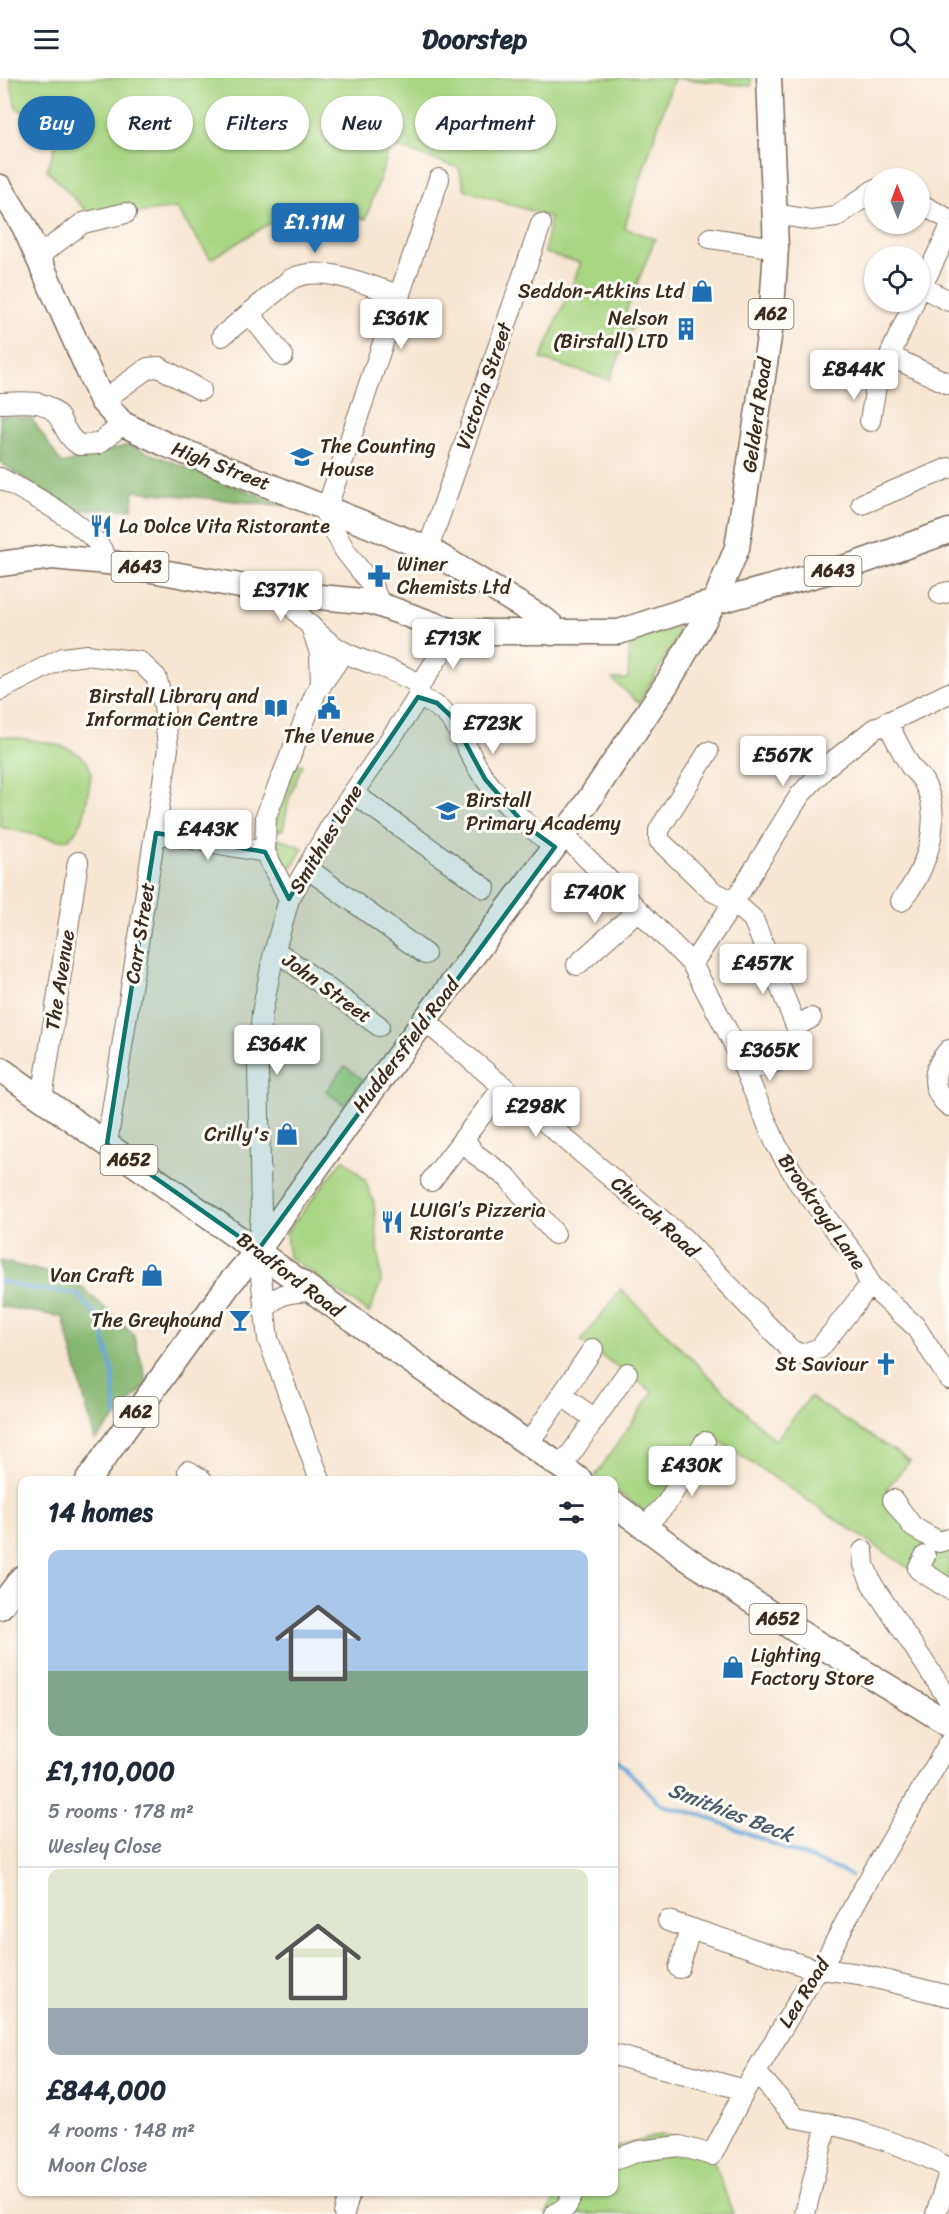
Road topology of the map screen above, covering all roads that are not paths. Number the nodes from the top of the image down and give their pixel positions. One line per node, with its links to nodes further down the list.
1 (770, 78): 7 (main road, Gelderd Road / A62)
2 (439, 179): 14 (street)
3 (0, 187): 12 (main road, High Street)
4 (864, 197): 7 (street)
5 (930, 211): 8 (street)
6 (126, 213): 12 (street)
7 (776, 214): 11 (main road, Gelderd Road / A62)
8 (946, 223): 13 (street)
9 (541, 224): 33 (street, Victoria Street)
10 (710, 238): 11 (street)
11 (776, 248): 37 (main road, Gelderd Road / A62)
12 (37, 257): 24 (main road, High Street)
13 (930, 263)
14 (400, 295): 18 (street); 31 (street)
15 (930, 296): 16 (street)
16 (949, 301)
17 (910, 312): 21 (street)
18 (249, 314): 19 (street); 20 (street)
19 (222, 336)
20 (283, 356)
21 (890, 356): 22 (street); 26 (street)
22 (949, 384)
23 (201, 390): 24 (street)
24 (102, 401): 27 (main road, High Street)
25 (0, 403): 27 (street)
26 (870, 422)
27 (123, 424): 31 (main road, High Street)
28 (949, 468): 30 (street)
29 (0, 478): 34 (street)
30 (862, 504)
31 (326, 509): 33 (main road, High Street); 38 (street)
32 (949, 531): 37 (main road, A643)
33 (428, 549): 41 (main road, High Street)
34 (107, 562): 35 (main road, A643); 36 (main road, A643)
35 (0, 564)
36 (279, 593): 38 (main road, A643); 39 (street, Brookroyd Lane)
37 (714, 603): 41 (main road, A643); 51 (main road, Huddersfield Road / A62)
38 (381, 605): 40 (main road, A643)
39 (311, 626): 42 (street, Brookroyd Lane); 43 (street)
40 (455, 633): 41 (main road, A643); 45 (street, Smithies Lane)
41 (552, 633)
42 (344, 652): 43 (street); 45 (street, Brookroyd Lane)
43 (321, 686): 52 (street)
44 (0, 690): 50 (street, Carr Street)
45 (419, 691): 49 (street, Smithies Lane); 51 (street, Brookroyd Lane)
46 (949, 693): 47 (street)
47 (887, 722): 57 (street); 58 (street)
48 (708, 753): 58 (street)
49 (353, 793): 54 (street, Smithies Lane); 55 (street)
50 (156, 833): 52 (street); 75 (street, Carr Street)
51 (560, 841): 59 (street, Brookroyd Lane); 64 (main road, Huddersfield Road / A62)
52 (265, 852): 56 (street)
53 (78, 862): 72 (street, The Avenue)
54 (307, 868): 56 (street, Smithies Lane); 61 (street)
55 (485, 888)
56 (290, 899): 60 (street, Smithies Lane)
57 (901, 901)
58 (734, 902): 62 (street); 66 (street)
59 (638, 911): 62 (street, Brookroyd Lane); 63 (street)
60 (275, 950): 65 (street, John Street); 78 (street, Smithies Lane)
61 (425, 954)
62 (692, 964): 70 (street, Brookroyd Lane)
63 (577, 965)
64 (424, 1020): 71 (street, Church Road); 78 (main road, Huddersfield Road / A62)
65 (379, 1026)
66 (803, 1028)
67 (949, 1050): 73 (street)
68 (786, 1059): 70 (street)
69 (0, 1069): 72 (main road, Bradford Road / A652)
70 (745, 1071): 79 (street, Brookroyd Lane)
71 (504, 1086): 74 (street); 79 (street, Church Road)
72 (42, 1099): 75 (main road, Bradford Road / A652)
73 (949, 1106)
74 (464, 1139): 76 (street); 77 (street)
75 (106, 1144): 78 (main road, Bradford Road / A652)
76 (431, 1181)
77 (555, 1234)
78 (258, 1250): 80 (main road, Bradford Road / A652); 81 (street, Smithies Lane); 90 (main road, Huddersfield Road / A62)
79 (870, 1285): 84 (street, Brookroyd Lane)
80 (313, 1291): 81 (street); 88 (main road, Bradford Road / A652)
81 (264, 1312): 91 (street, Smithies Lane)
82 (593, 1349): 85 (street)
83 (627, 1373): 86 (street)
84 (949, 1378)
85 (561, 1395): 86 (street); 88 (street)
86 (595, 1419): 89 (street)
87 (705, 1442): 95 (street)
88 (528, 1444): 89 (main road, Bradford Road / A652)
89 (559, 1466): 92 (main road, Bradford Road / A652)
90 (91, 1476)
91 (314, 1476)
92 (574, 1476)
93 (892, 1500): 96 (street)
94 (618, 1507): 95 (main road, A652)
95 (645, 1526): 103 (main road, A652)
96 (949, 1539)
97 (863, 1551): 102 (street)
98 (924, 1556): 100 (street)
99 (18, 1583): 101 (main road)
100 (949, 1589)
101 (0, 1607)
102 (949, 1700)
103 (949, 1724)
104 (949, 1743): 108 (street, Lea Road)
105 (668, 1921): 106 (street)
106 (690, 1929): 107 (street); 108 (street)
107 (679, 1968)
108 (819, 1969): 109 (street); 111 (street, Lea Road)
109 (949, 1996)
110 (618, 2056): 112 (street)
111 (756, 2072): 112 (street, Lea Road); 113 (street)
112 (745, 2090): 114 (street, Lea Road)
113 (827, 2123): 115 (street); 121 (street)
114 (618, 2159)
115 (949, 2169)
116 (949, 2174): 122 (street)
117 (349, 2196): 119 (street)
118 (572, 2196): 120 (street)
119 (344, 2214)
120 (555, 2214)
121 (805, 2214)
122 (936, 2214)

